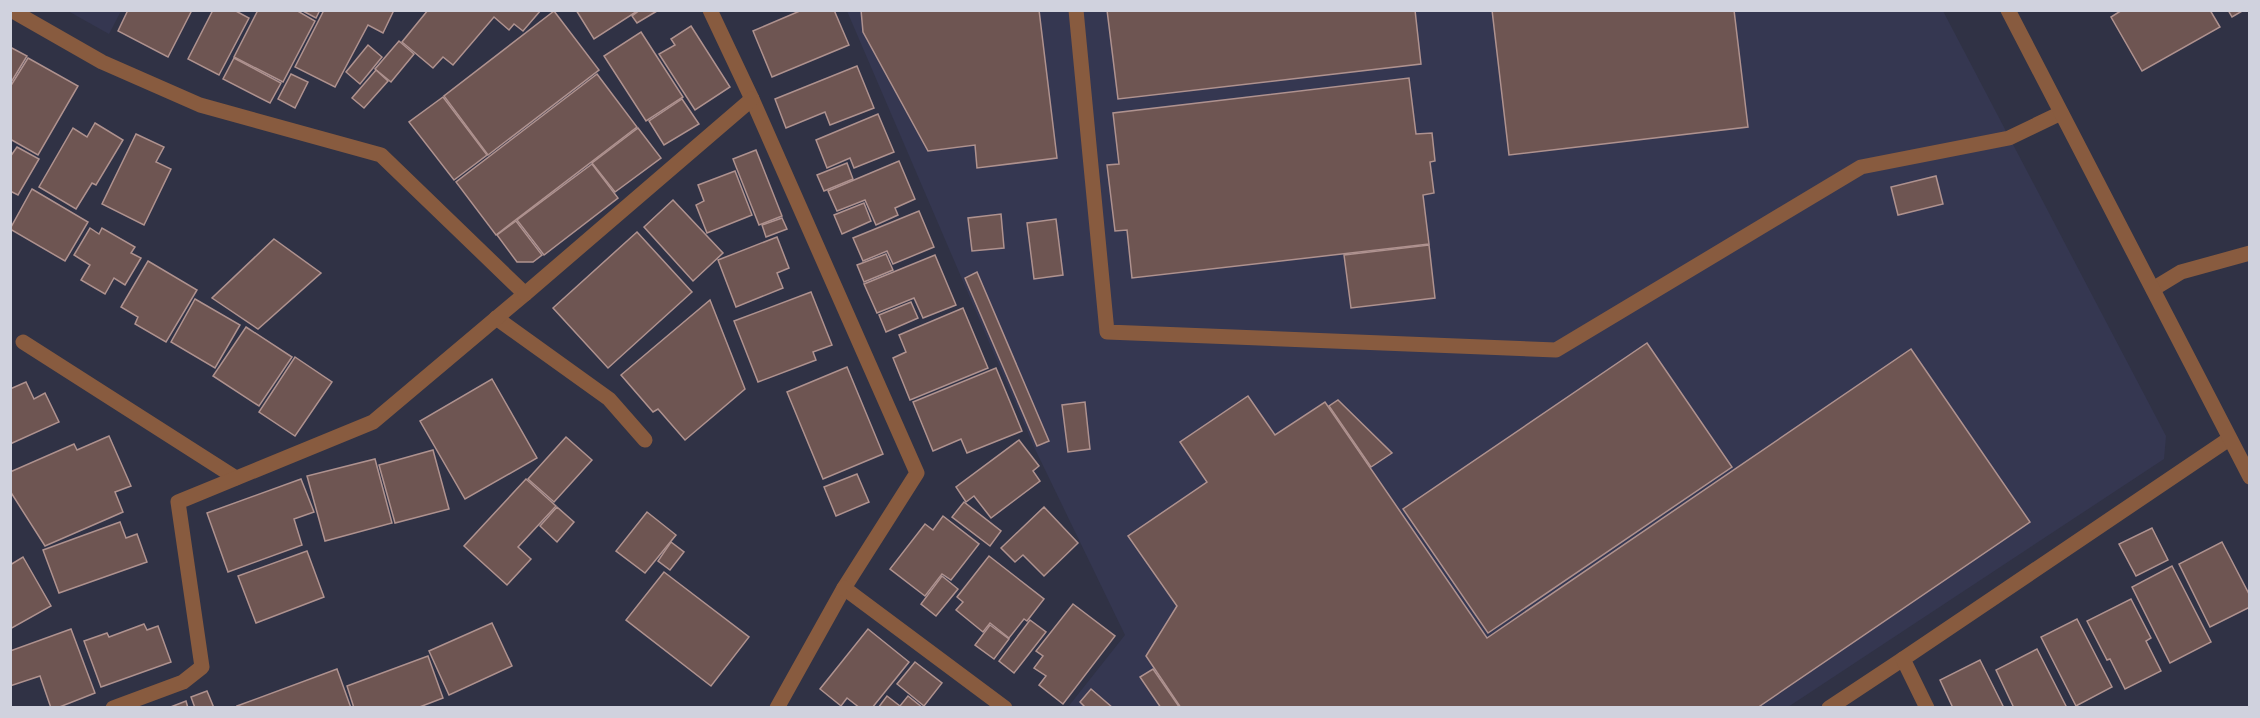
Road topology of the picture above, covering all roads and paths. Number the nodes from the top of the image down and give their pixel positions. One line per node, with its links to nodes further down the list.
1 (11, 10): 9 (street)
2 (710, 10): 5 (street)
3 (1076, 10): 6 (street)
4 (2008, 10): 6 (street)
5 (752, 99): 9 (street); 16 (street)
6 (2061, 113): 8 (street)
7 (2250, 253): 8 (street)
8 (2153, 289): 12 (street)
9 (525, 294): 10 (street)
10 (496, 318): 13 (street); 15 (street)
11 (23, 342): 15 (street)
12 (2229, 439): 14 (street); 17 (street)
13 (645, 440)
14 (2250, 477)
15 (236, 478): 18 (street)
16 (844, 588): 19 (street); 20 (street)
17 (1903, 659): 21 (street); 22 (street)
18 (113, 708)
19 (777, 708)
20 (1005, 708)
21 (1829, 708)
22 (1927, 708)

